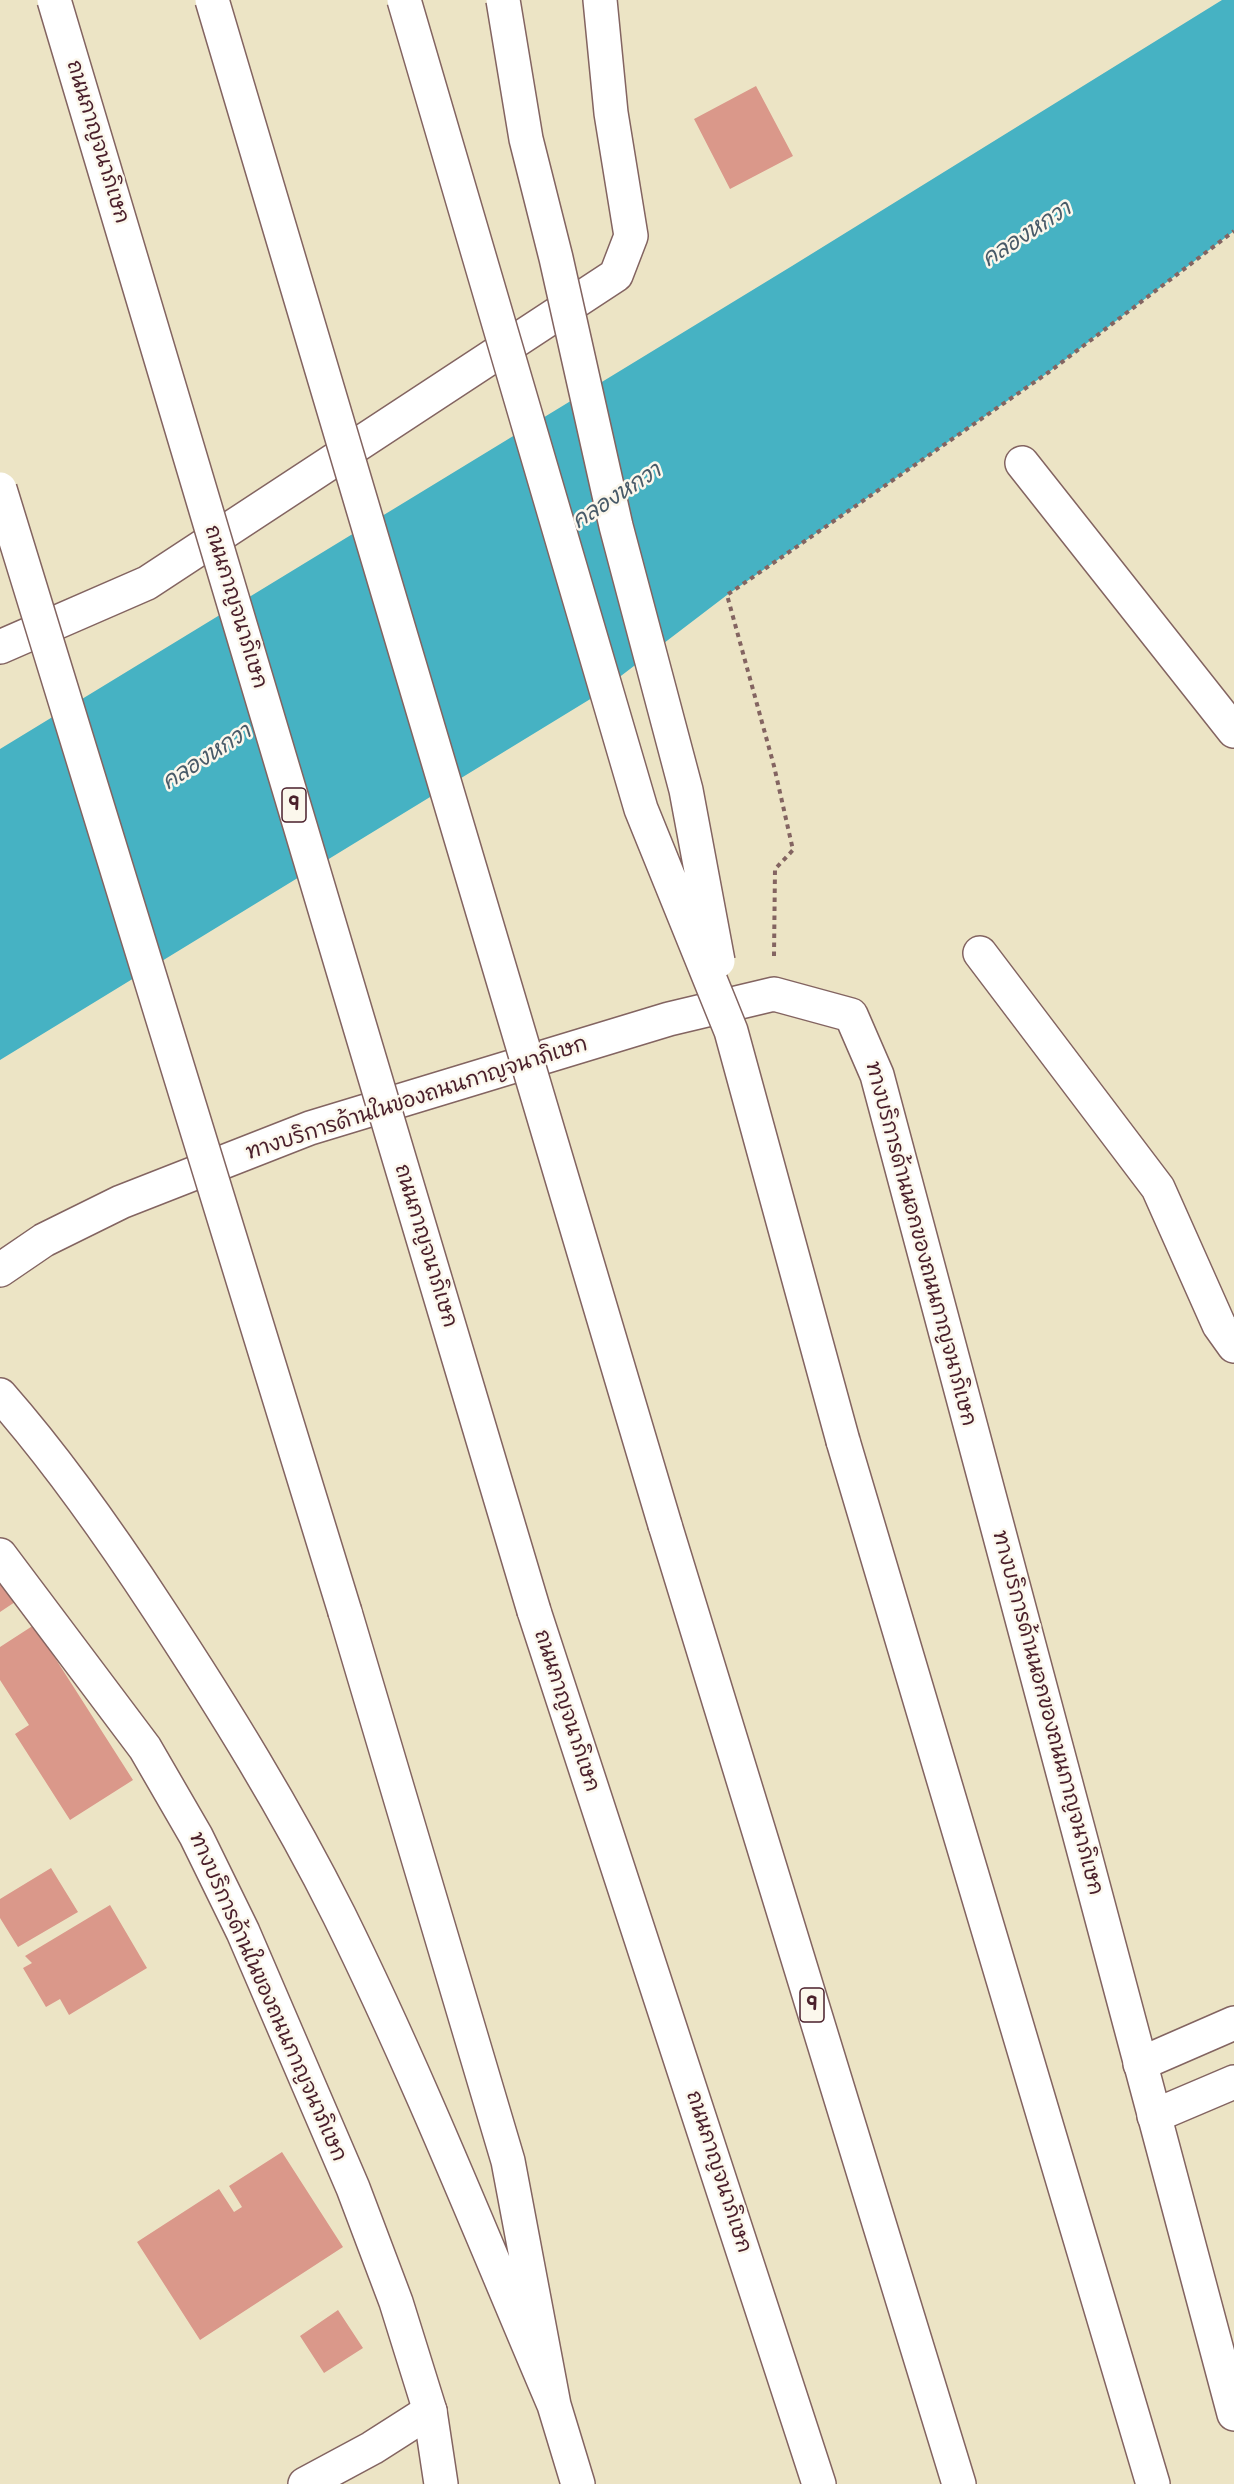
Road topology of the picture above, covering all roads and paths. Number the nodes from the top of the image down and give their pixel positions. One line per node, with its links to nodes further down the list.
1 (54, 0): 29 (main road, ถนนกาญจนาภิเษก / 9, bridge)
2 (212, 0): 30 (main road, 9, bridge)
3 (404, 0): 14 (main road, bridge)
4 (503, 0): 14 (main road, bridge)
5 (600, 0): 9 (main road)
6 (1234, 231): 12 (path)
7 (1022, 463): 10 (main road)
8 (0, 489): 23 (main road, bridge)
9 (0, 647)
10 (1234, 730)
11 (980, 953): 16 (main road)
12 (774, 994): 13 (main road, ทางบริการด้านในของถนนกาญจนาภิเษก); 15 (main road, ทางบริการด้านในของถนนกาญจนาภิเษก)
13 (851, 1015): 20 (main road, ทางบริการด้านนอกของถนนกาญจนาภิเษก)
14 (730, 1031): 31 (main road, bridge)
15 (0, 1270)
16 (1234, 1346)
17 (0, 1395): 23 (main road)
18 (0, 1555): 24 (main road, ทางบริการด้านในของถนนกาญจนาภิเษก)
19 (1234, 2023): 20 (main road)
20 (1140, 2064): 22 (main road, ทางบริการด้านนอกของถนนกาญจนาภิเษก)
21 (1234, 2082): 22 (main road)
22 (1154, 2116): 25 (main road, ทางบริการด้านนอกของถนนกาญจนาภิเษก)
23 (554, 2405): 28 (main road)
24 (430, 2411): 26 (main road); 27 (main road, ทางบริการด้านในของถนนกาญจนาภิเษก)
25 (1234, 2414)
26 (305, 2484)
27 (441, 2484)
28 (578, 2484)
29 (819, 2484)
30 (959, 2484)
31 (1153, 2484)

